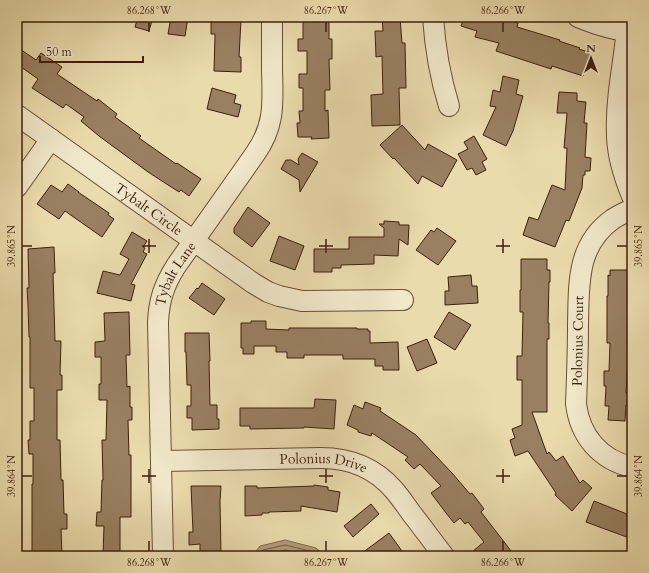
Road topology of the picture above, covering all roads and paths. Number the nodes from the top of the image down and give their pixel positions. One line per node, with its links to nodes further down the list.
1 (272, 17): 11 (street, Tybalt Lane)
2 (433, 17): 5 (street)
3 (578, 17): 4 (street)
4 (629, 27): 9 (street)
5 (449, 106)
6 (17, 115): 7 (street, Tybalt Circle)
7 (51, 139): 8 (street); 11 (street, Tybalt Circle)
8 (17, 187)
9 (632, 196)
10 (632, 209): 14 (street, Polonius Court)
11 (194, 241): 12 (street, Tybalt Circle); 13 (street, Tybalt Lane)
12 (403, 300)
13 (161, 461): 15 (street, Tybalt Lane); 16 (street, Polonius Drive)
14 (632, 467)
15 (162, 556)
16 (444, 556)

